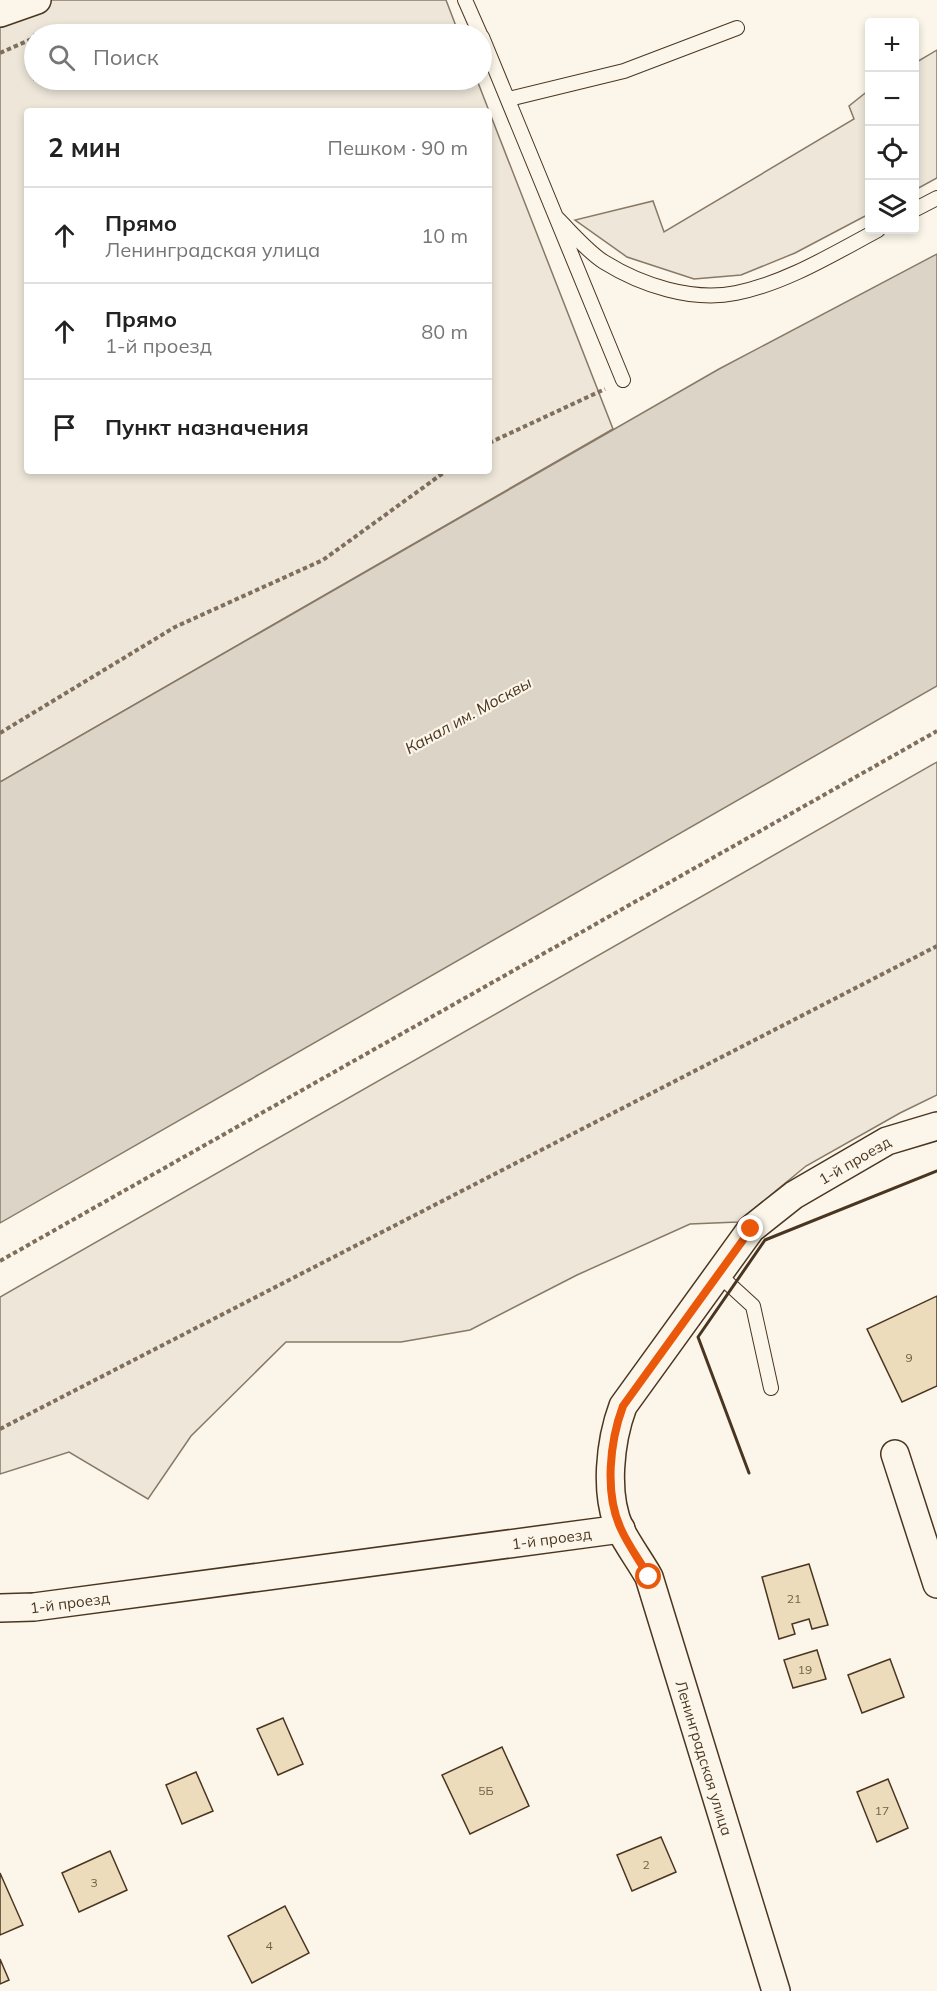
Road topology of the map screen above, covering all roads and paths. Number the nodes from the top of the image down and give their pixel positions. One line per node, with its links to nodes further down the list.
1 (37, 0): 3 (street)
2 (465, 0): 4 (lane)
3 (0, 13)
4 (476, 24)
5 (737, 28): 9 (lane)
6 (24, 42): 7 (path)
7 (0, 53)
8 (492, 61): 9 (lane)
9 (509, 99): 12 (lane)
10 (937, 198): 11 (lane)
11 (919, 208)
12 (554, 215): 13 (lane); 14 (lane)
13 (870, 234)
14 (624, 380): 15 (path)
15 (492, 442)
16 (442, 474): 18 (path)
17 (937, 731): 21 (path)
18 (0, 733)
19 (937, 945): 24 (path)
20 (937, 1126): 22 (street, 1-й проезд)
21 (0, 1261)
22 (717, 1273): 23 (lane); 26 (street, 1-й проезд)
23 (771, 1388)
24 (0, 1429)
25 (894, 1454): 27 (street)
26 (621, 1529): 28 (street, 1-й проезд); 29 (street, Ленинградская улица)
27 (937, 1584)
28 (0, 1608)
29 (776, 1991)

